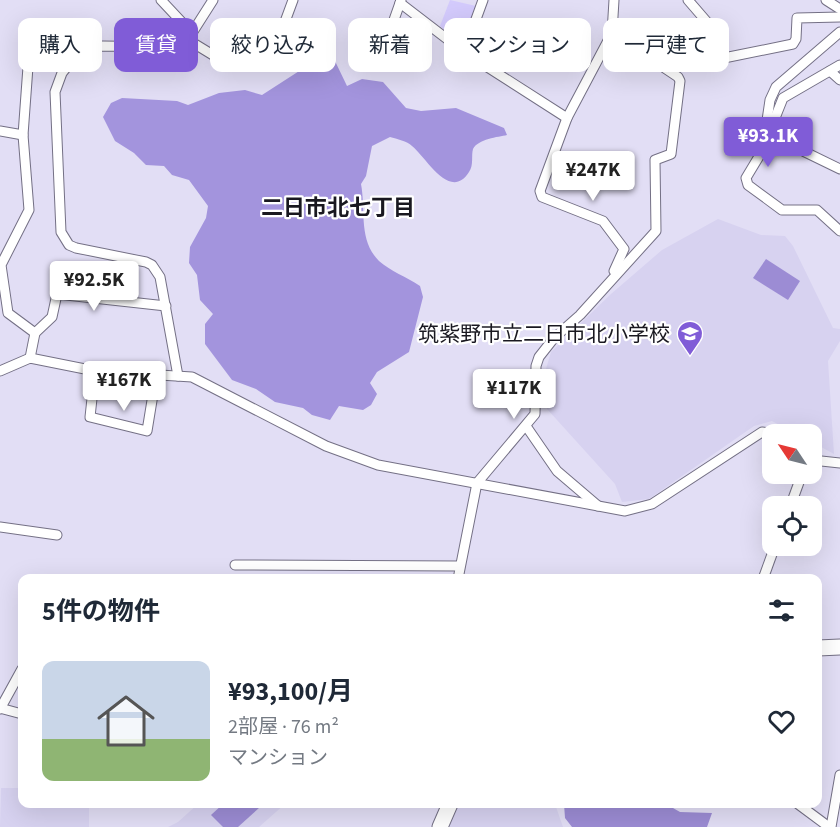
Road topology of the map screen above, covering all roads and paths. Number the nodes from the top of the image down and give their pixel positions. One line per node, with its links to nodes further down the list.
1 (161, 0): 11 (street)
2 (213, 0): 15 (street)
3 (293, 0): 18 (street)
4 (483, 0): 13 (street)
5 (614, 0): 14 (street)
6 (688, 0): 10 (street)
7 (826, 0): 9 (street)
8 (401, 2): 12 (street); 17 (street)
9 (840, 9)
10 (840, 17)
11 (175, 18)
12 (395, 18)
13 (476, 18)
14 (613, 18)
15 (198, 22)
16 (840, 32): 31 (street)
17 (444, 36)
18 (198, 42)
19 (603, 50): 27 (street)
20 (840, 65): 25 (street)
21 (28, 72): 30 (street)
22 (62, 72): 38 (street)
23 (495, 72): 27 (street)
24 (670, 72): 36 (street)
25 (830, 72): 26 (street); 28 (street)
26 (840, 80)
27 (567, 118): 36 (street)
28 (769, 129): 31 (street); 32 (street)
29 (0, 131): 30 (street)
30 (23, 135): 35 (street)
31 (765, 138): 33 (street)
32 (840, 169)
33 (840, 231)
34 (0, 239): 35 (street)
35 (10, 243): 37 (street)
36 (608, 281): 45 (street)
37 (2, 298): 39 (street)
38 (166, 306): 39 (street); 44 (street)
39 (35, 333): 40 (street)
40 (30, 358): 41 (street); 42 (street)
41 (0, 371)
42 (95, 371): 43 (street); 43 (street)
43 (156, 376): 44 (street)
44 (178, 376): 49 (street)
45 (526, 426): 49 (street); 50 (street)
46 (762, 432): 50 (street)
47 (822, 461): 48 (street)
48 (840, 463)
49 (477, 483): 50 (street); 55 (street)
50 (599, 506)
51 (0, 527): 52 (street)
52 (57, 535)
53 (771, 556): 57 (street)
54 (235, 565): 55 (street)
55 (459, 566): 56 (street)
56 (458, 574)
57 (765, 574)
58 (840, 647): 59 (main road)
59 (822, 648)
60 (18, 676): 61 (street)
61 (0, 709): 62 (street)
62 (18, 713)
63 (840, 775): 67 (street)
64 (448, 808): 66 (main road)
65 (804, 808): 67 (street)
66 (440, 827)
67 (830, 827)

